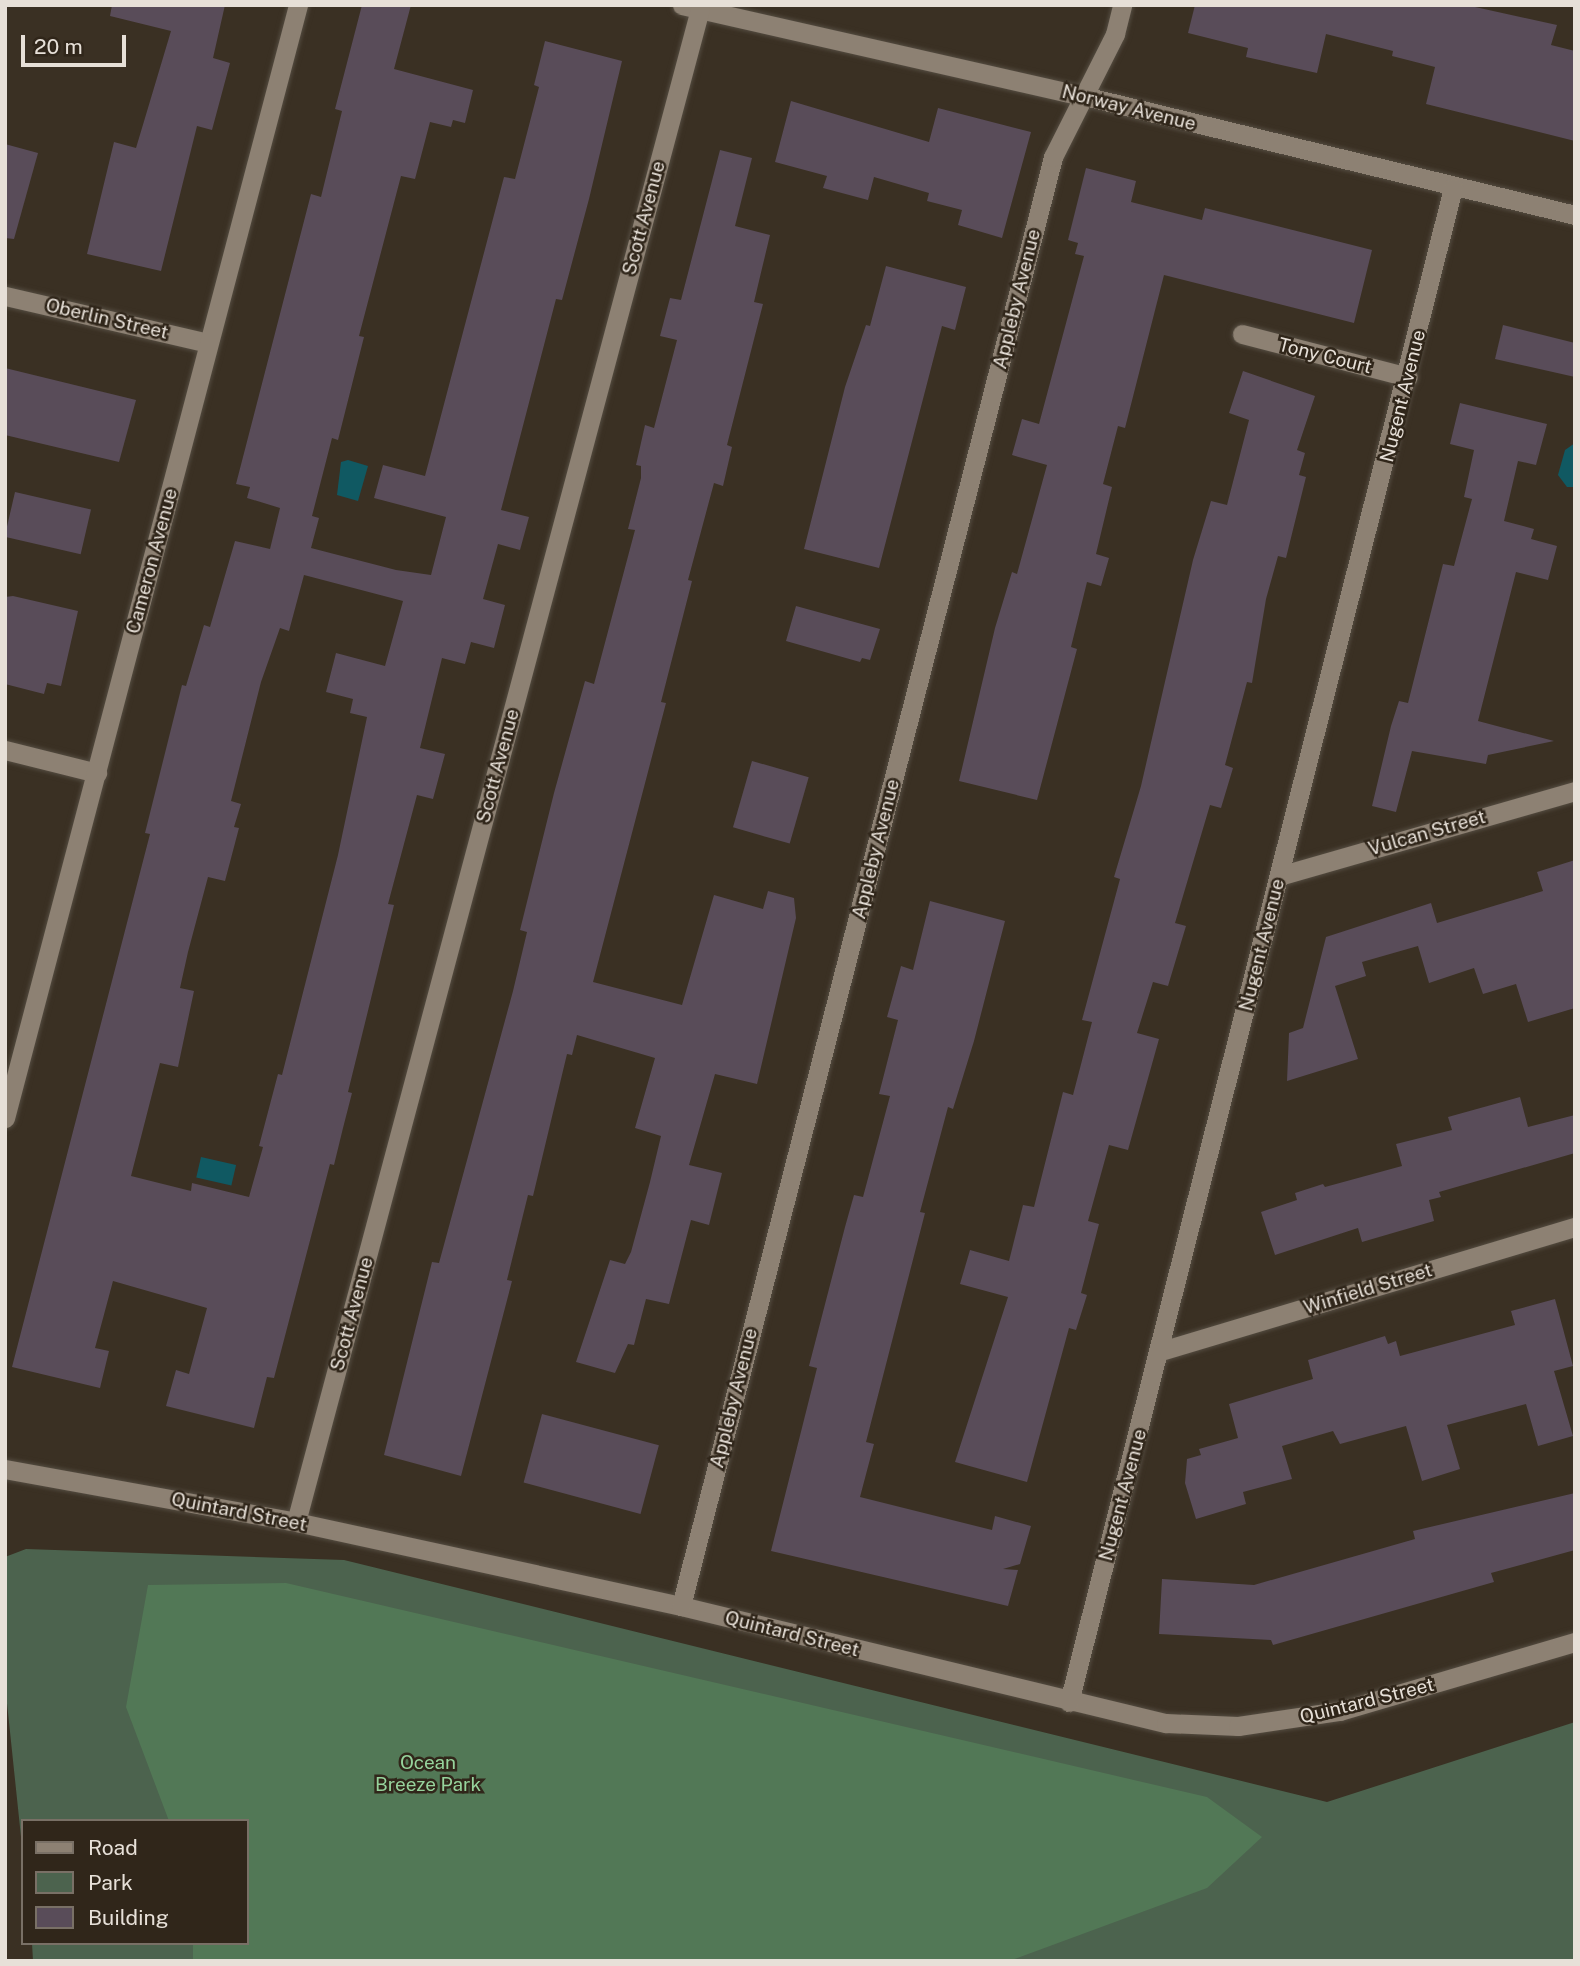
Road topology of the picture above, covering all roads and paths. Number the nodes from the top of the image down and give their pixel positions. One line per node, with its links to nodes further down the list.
1 (298, 5): 9 (street, Cameron Avenue)
2 (1122, 5): 4 (street, Appleby Avenue)
3 (691, 7): 4 (street, Norway Avenue); 19 (street, Scott Avenue)
4 (1084, 96): 5 (street, Norway Avenue); 20 (street, Appleby Avenue)
5 (1453, 188): 6 (street, Norway Avenue); 10 (street, Nugent Avenue)
6 (1575, 215)
7 (5, 296): 9 (street, Oberlin Street)
8 (1242, 334): 10 (street, Tony Court)
9 (208, 342): 12 (street, Cameron Avenue)
10 (1408, 377): 14 (street, Nugent Avenue)
11 (5, 750): 12 (street)
12 (97, 773): 15 (street, Cameron Avenue)
13 (1575, 791): 14 (street, Vulcan Street)
14 (1279, 876): 17 (street, Nugent Avenue)
15 (5, 1118)
16 (1575, 1227): 17 (street, Winfield Street)
17 (1161, 1351): 22 (street, Nugent Avenue)
18 (5, 1469): 19 (street, Quintard Street)
19 (296, 1522): 20 (street, Quintard Street)
20 (681, 1606): 22 (street, Quintard Street)
21 (1575, 1642): 22 (street, Quintard Street)
22 (1069, 1702)

